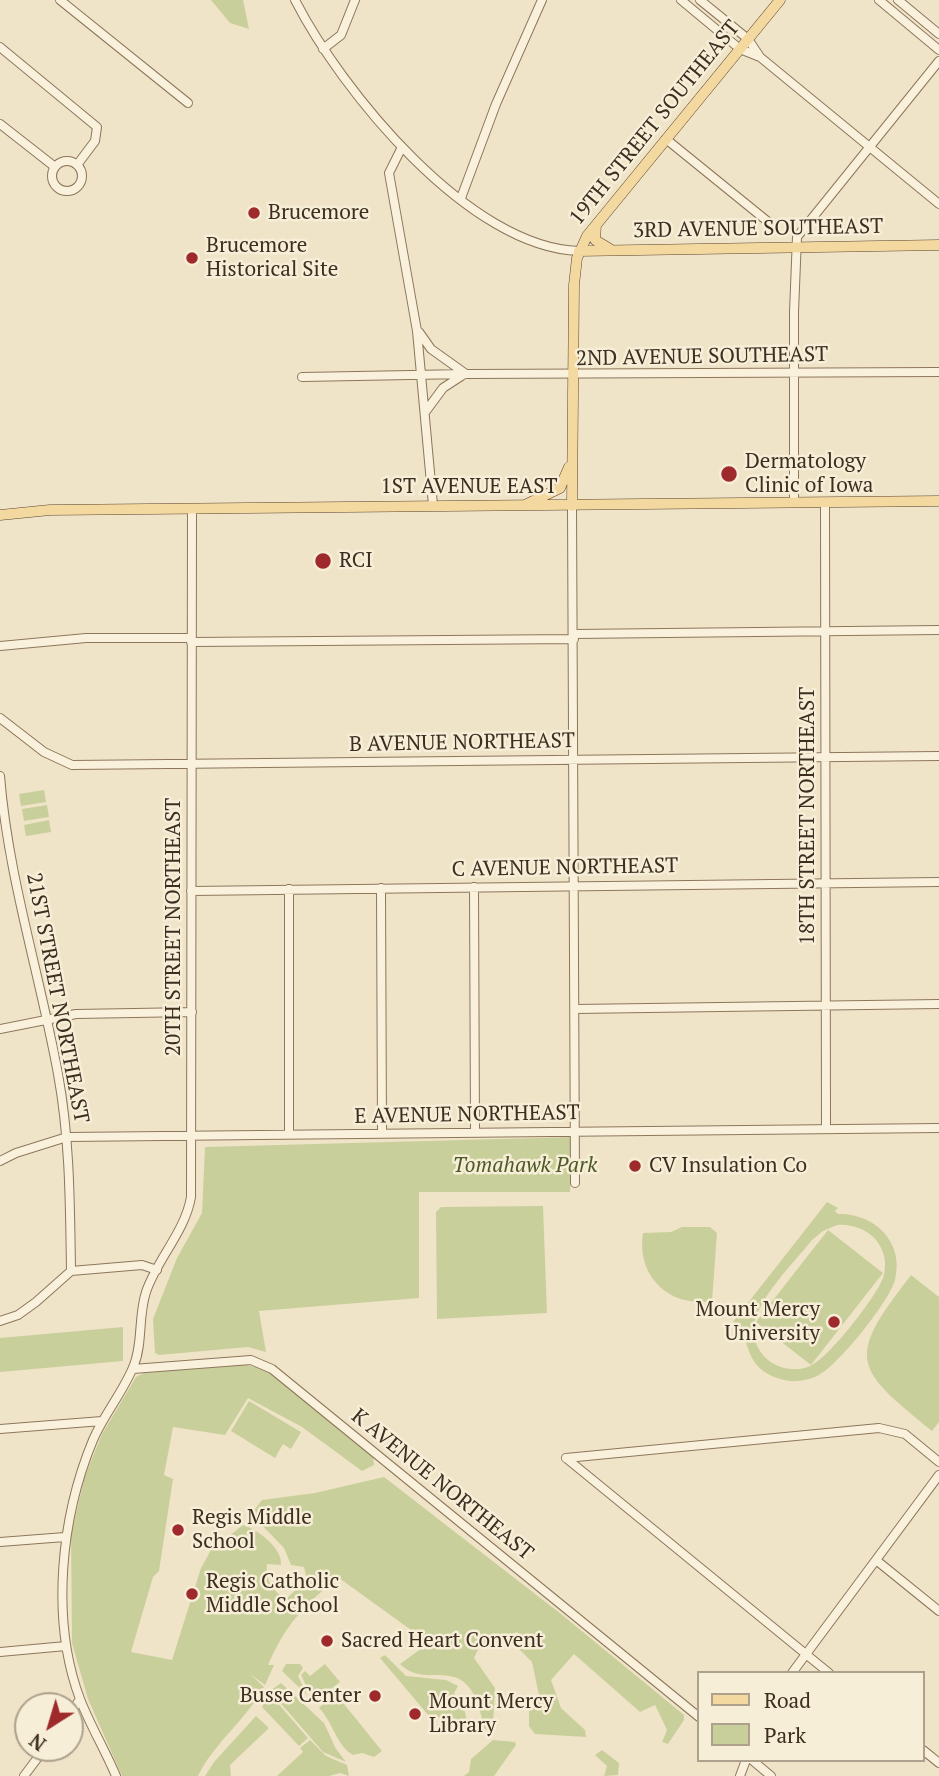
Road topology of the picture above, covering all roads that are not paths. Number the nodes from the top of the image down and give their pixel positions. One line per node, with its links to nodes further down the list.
1 (60, 0): 18 (street)
2 (295, 0): 12 (street)
3 (355, 0): 12 (street)
4 (541, 0): 25 (street)
5 (681, 0): 13 (street)
6 (700, 0): 11 (street)
7 (780, 0): 11 (main road, 19TH STREET SOUTHEAST)
8 (878, 0): 14 (street)
9 (898, 0): 10 (street)
10 (939, 34)
11 (748, 39): 13 (main road, 19TH STREET SOUTHEAST); 16 (street)
12 (323, 49): 22 (street)
13 (740, 49): 16 (street); 20 (main road, 19TH STREET SOUTHEAST)
14 (939, 50)
15 (1, 52): 23 (street)
16 (760, 57): 21 (street)
17 (939, 61): 21 (street)
18 (188, 103)
19 (0, 124): 24 (street)
20 (666, 139): 27 (main road, 19TH STREET SOUTHEAST); 28 (street)
21 (869, 146): 26 (street); 30 (street)
22 (401, 149): 25 (street); 33 (street)
23 (77, 165): 24 (street); 24 (street)
24 (55, 166)
25 (461, 198): 32 (street)
26 (939, 204)
27 (596, 225): 31 (main road); 32 (main road, 19TH STREET SOUTHEAST)
28 (772, 225)
29 (939, 245): 30 (main road, 3RD AVENUE SOUTHEAST)
30 (795, 246): 31 (main road, 3RD AVENUE SOUTHEAST); 36 (street)
31 (614, 250): 32 (main road, 3RD AVENUE SOUTHEAST)
32 (579, 251): 38 (main road, 19TH STREET SOUTHEAST)
33 (417, 331): 35 (street); 37 (street)
34 (939, 372): 36 (street, 2ND AVENUE SOUTHEAST)
35 (466, 373): 37 (street, 2ND AVENUE SOUTHEAST); 38 (street, 2ND AVENUE SOUTHEAST); 40 (street)
36 (794, 374): 38 (street, 2ND AVENUE SOUTHEAST); 43 (street)
37 (422, 375): 39 (street, 2ND AVENUE SOUTHEAST); 40 (street)
38 (573, 376): 41 (main road, 19TH STREET SOUTHEAST)
39 (302, 377)
40 (425, 412): 45 (street)
41 (573, 446): 46 (main road, 19TH STREET SOUTHEAST); 47 (main road, 19TH STREET SOUTHEAST)
42 (939, 501): 44 (main road, 1ST AVENUE EAST)
43 (794, 503): 44 (main road, 1ST AVENUE EAST); 46 (main road, 1ST AVENUE EAST)
44 (825, 503): 51 (street, 18TH STREET NORTHEAST)
45 (433, 505): 47 (main road, 1ST AVENUE EAST); 48 (main road, 1ST AVENUE EAST)
46 (572, 506): 47 (main road, 1ST AVENUE EAST); 52 (street)
47 (521, 507)
48 (192, 509): 49 (main road, 1ST AVENUE EAST); 53 (street, 20TH STREET NORTHEAST)
49 (0, 515)
50 (939, 630): 51 (street)
51 (825, 631): 52 (street); 57 (street, 18TH STREET NORTHEAST)
52 (573, 636): 53 (street); 58 (street)
53 (191, 640): 54 (street); 59 (street, 20TH STREET NORTHEAST)
54 (0, 646)
55 (0, 718): 59 (street, B AVENUE NORTHEAST)
56 (939, 756): 57 (street, B AVENUE NORTHEAST)
57 (825, 758): 58 (street, B AVENUE NORTHEAST); 62 (street, 18TH STREET NORTHEAST)
58 (575, 760): 59 (street, B AVENUE NORTHEAST); 63 (street)
59 (192, 764): 67 (street, 20TH STREET NORTHEAST)
60 (0, 776): 72 (street, 21ST STREET NORTHEAST)
61 (939, 882): 62 (street, C AVENUE NORTHEAST)
62 (825, 884): 63 (street, C AVENUE NORTHEAST); 69 (street, 18TH STREET NORTHEAST)
63 (574, 885): 64 (street, C AVENUE NORTHEAST); 70 (street)
64 (474, 887): 65 (street, C AVENUE NORTHEAST); 78 (street)
65 (381, 888): 66 (street, C AVENUE NORTHEAST); 77 (street)
66 (289, 889): 67 (street, C AVENUE NORTHEAST); 79 (street)
67 (191, 891): 71 (street, 20TH STREET NORTHEAST)
68 (939, 1004): 69 (street)
69 (826, 1005): 70 (street); 75 (street, 18TH STREET NORTHEAST)
70 (575, 1009): 76 (street)
71 (192, 1012): 72 (street); 80 (street, 20TH STREET NORTHEAST)
72 (47, 1017): 73 (street); 81 (street, 21ST STREET NORTHEAST)
73 (0, 1029)
74 (939, 1128): 75 (street, E AVENUE NORTHEAST)
75 (826, 1129): 76 (street, E AVENUE NORTHEAST)
76 (575, 1131): 78 (street, E AVENUE NORTHEAST); 83 (street)
77 (382, 1133): 78 (street, E AVENUE NORTHEAST); 79 (street, E AVENUE NORTHEAST)
78 (475, 1133)
79 (289, 1134): 80 (street, E AVENUE NORTHEAST)
80 (192, 1136): 81 (street, E AVENUE NORTHEAST); 85 (street, 20TH STREET NORTHEAST)
81 (67, 1137): 82 (street, E AVENUE NORTHEAST); 84 (street, 21ST STREET NORTHEAST)
82 (0, 1161)
83 (575, 1183)
84 (71, 1270): 85 (street); 86 (street)
85 (157, 1270): 87 (street, 20TH STREET NORTHEAST)
86 (0, 1321)
87 (133, 1369): 88 (street); 103 (street, K AVENUE NORTHEAST)
88 (102, 1421): 89 (street); 92 (street)
89 (0, 1429)
90 (939, 1462): 98 (street)
91 (939, 1475): 94 (street)
92 (65, 1536): 93 (street); 96 (street)
93 (0, 1542)
94 (876, 1560): 95 (street); 98 (street)
95 (939, 1611)
96 (66, 1646): 97 (street); 101 (street)
97 (0, 1652)
98 (806, 1654): 99 (street); 100 (street)
99 (793, 1671)
100 (827, 1671)
101 (78, 1692)
102 (84, 1708): 105 (street)
103 (698, 1716)
104 (754, 1762): 106 (street)
105 (116, 1776)
106 (771, 1776)

